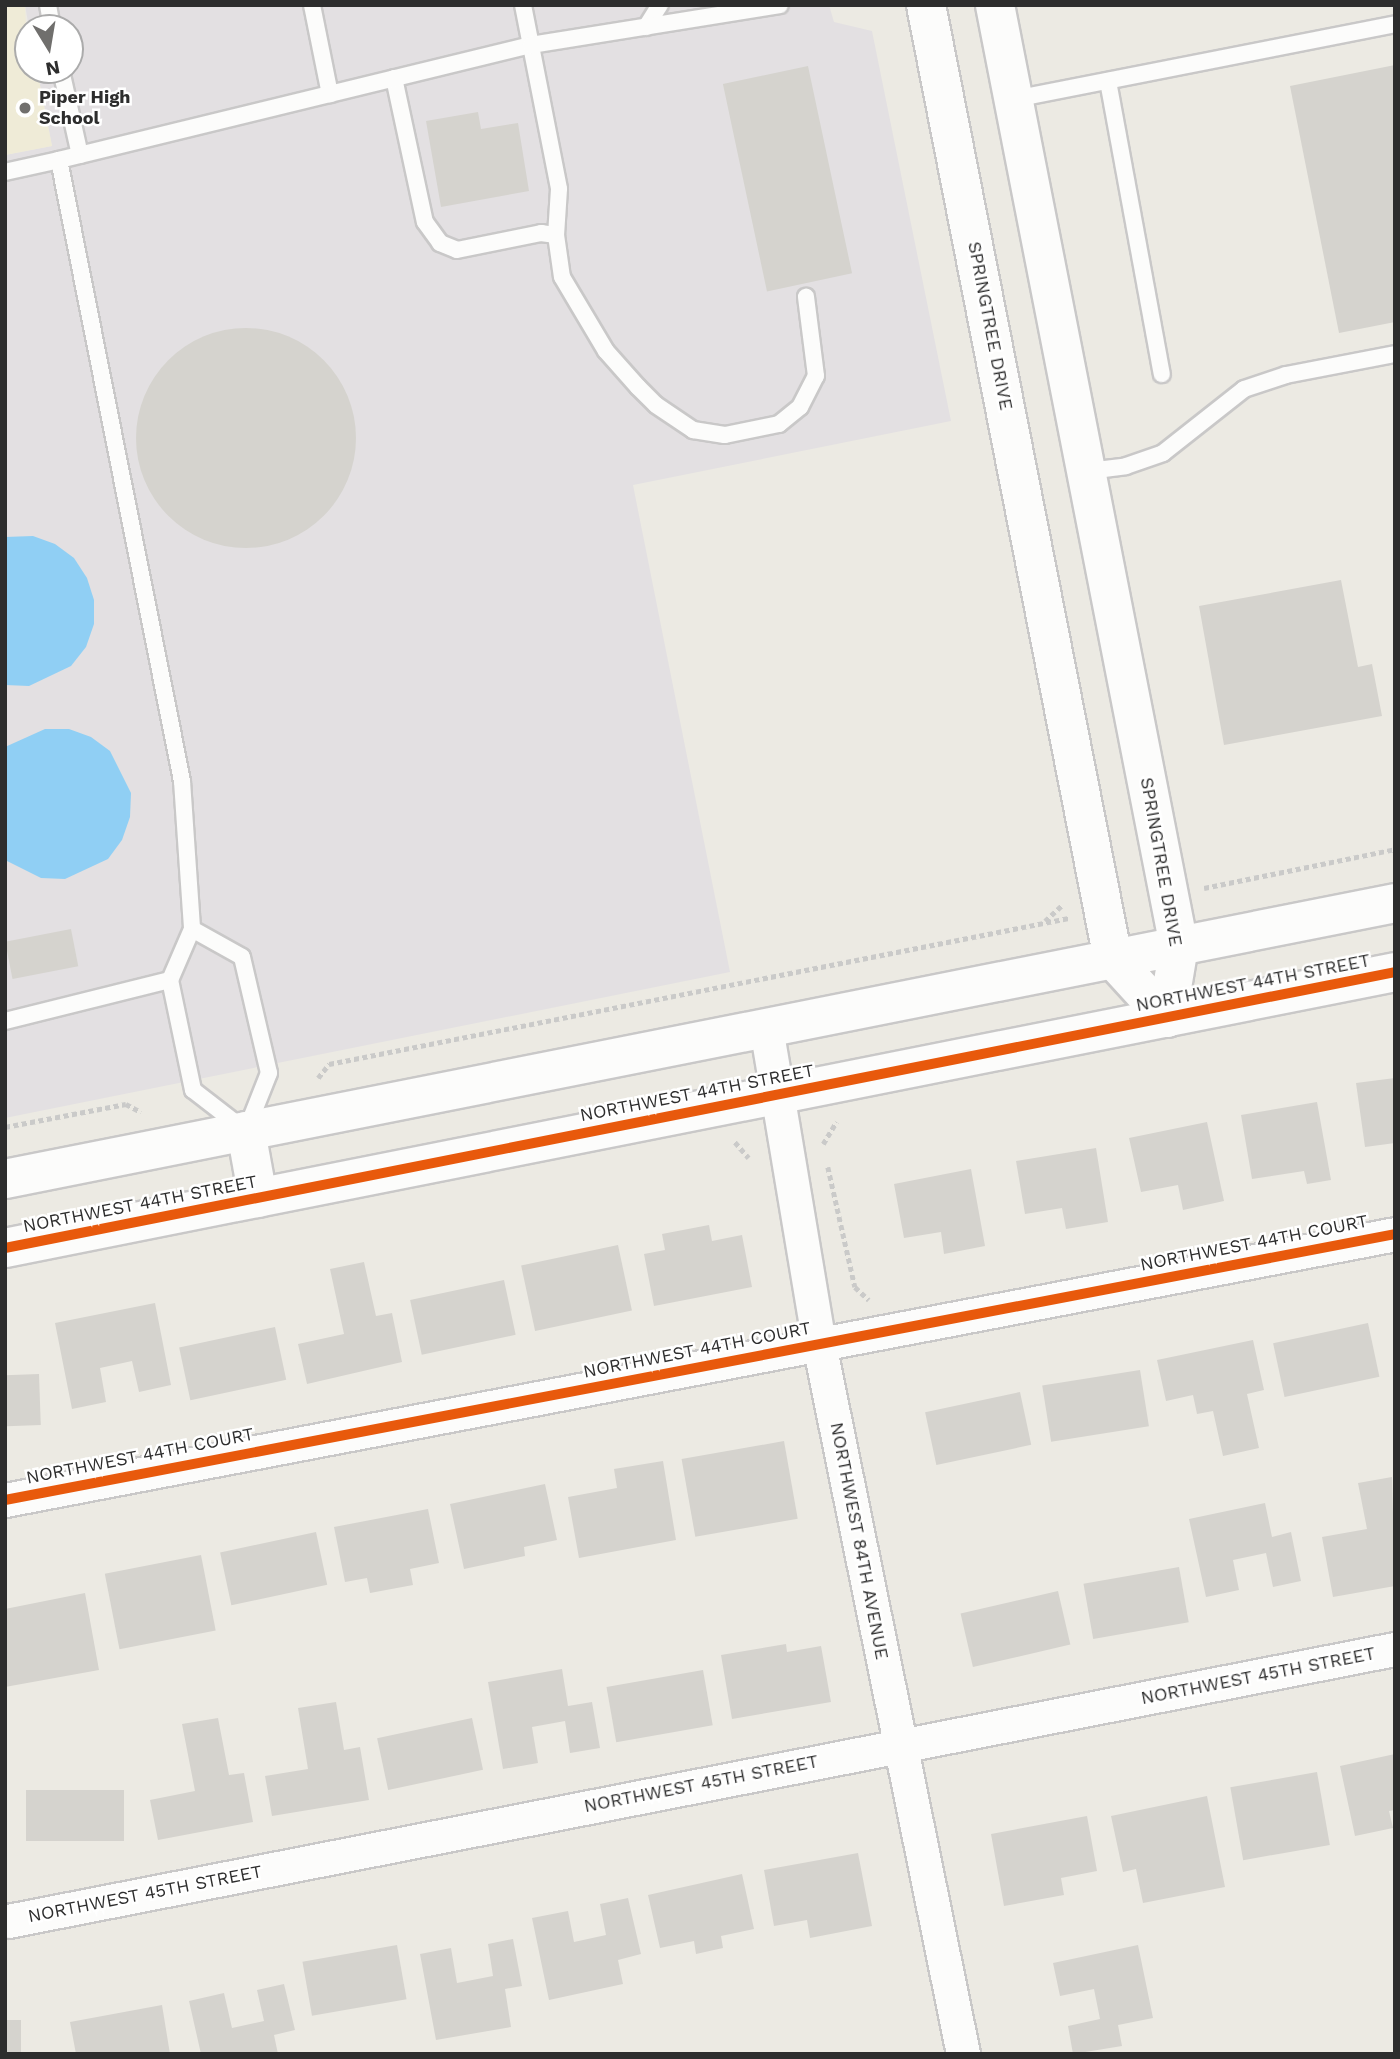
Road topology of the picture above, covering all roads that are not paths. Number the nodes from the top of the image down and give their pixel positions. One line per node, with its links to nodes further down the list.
1 (312, 5): 13 (lane)
2 (523, 5): 9 (lane)
3 (660, 5): 8 (lane)
4 (780, 5): 8 (lane)
5 (926, 5): 26 (street, SPRINGTREE DRIVE)
6 (995, 5): 14 (street, SPRINGTREE DRIVE)
7 (1395, 24): 11 (lane)
8 (646, 27): 9 (lane)
9 (531, 45): 10 (lane); 18 (lane)
10 (394, 78): 13 (lane); 18 (lane)
11 (1108, 81): 14 (lane); 21 (lane)
12 (64, 84): 15 (lane)
13 (330, 94): 15 (lane)
14 (1014, 99): 22 (street, SPRINGTREE DRIVE)
15 (80, 155): 16 (lane)
16 (59, 160): 17 (lane); 24 (lane)
17 (5, 172)
18 (556, 235): 19 (lane)
19 (806, 297)
20 (1395, 354): 22 (lane)
21 (1162, 374)
22 (1088, 471): 25 (street, SPRINGTREE DRIVE)
23 (1395, 903): 25 (street)
24 (192, 929): 28 (lane); 33 (lane)
25 (1179, 946): 26 (street); 29 (street, SPRINGTREE DRIVE)
26 (1113, 959): 29 (street); 31 (street)
27 (1395, 972): 29 (street, NORTHWEST 44TH STREET)
28 (170, 980): 30 (lane); 33 (lane)
29 (1167, 1018): 32 (street, NORTHWEST 44TH STREET)
30 (5, 1021)
31 (766, 1027): 32 (street, NORTHWEST 84TH AVENUE); 33 (street)
32 (776, 1095): 35 (street, NORTHWEST 44TH STREET); 38 (street, NORTHWEST 84TH AVENUE)
33 (246, 1131): 34 (street); 35 (street)
34 (5, 1179)
35 (258, 1198): 37 (street, NORTHWEST 44TH STREET)
36 (1395, 1234): 38 (street, NORTHWEST 44TH COURT)
37 (5, 1248)
38 (819, 1344): 39 (street, NORTHWEST 44TH COURT); 41 (street, NORTHWEST 84TH AVENUE)
39 (5, 1500)
40 (1395, 1649): 41 (street, NORTHWEST 45TH STREET)
41 (900, 1744): 42 (street, NORTHWEST 45TH STREET); 43 (street, NORTHWEST 84TH AVENUE)
42 (8, 1921)
43 (963, 2054)

